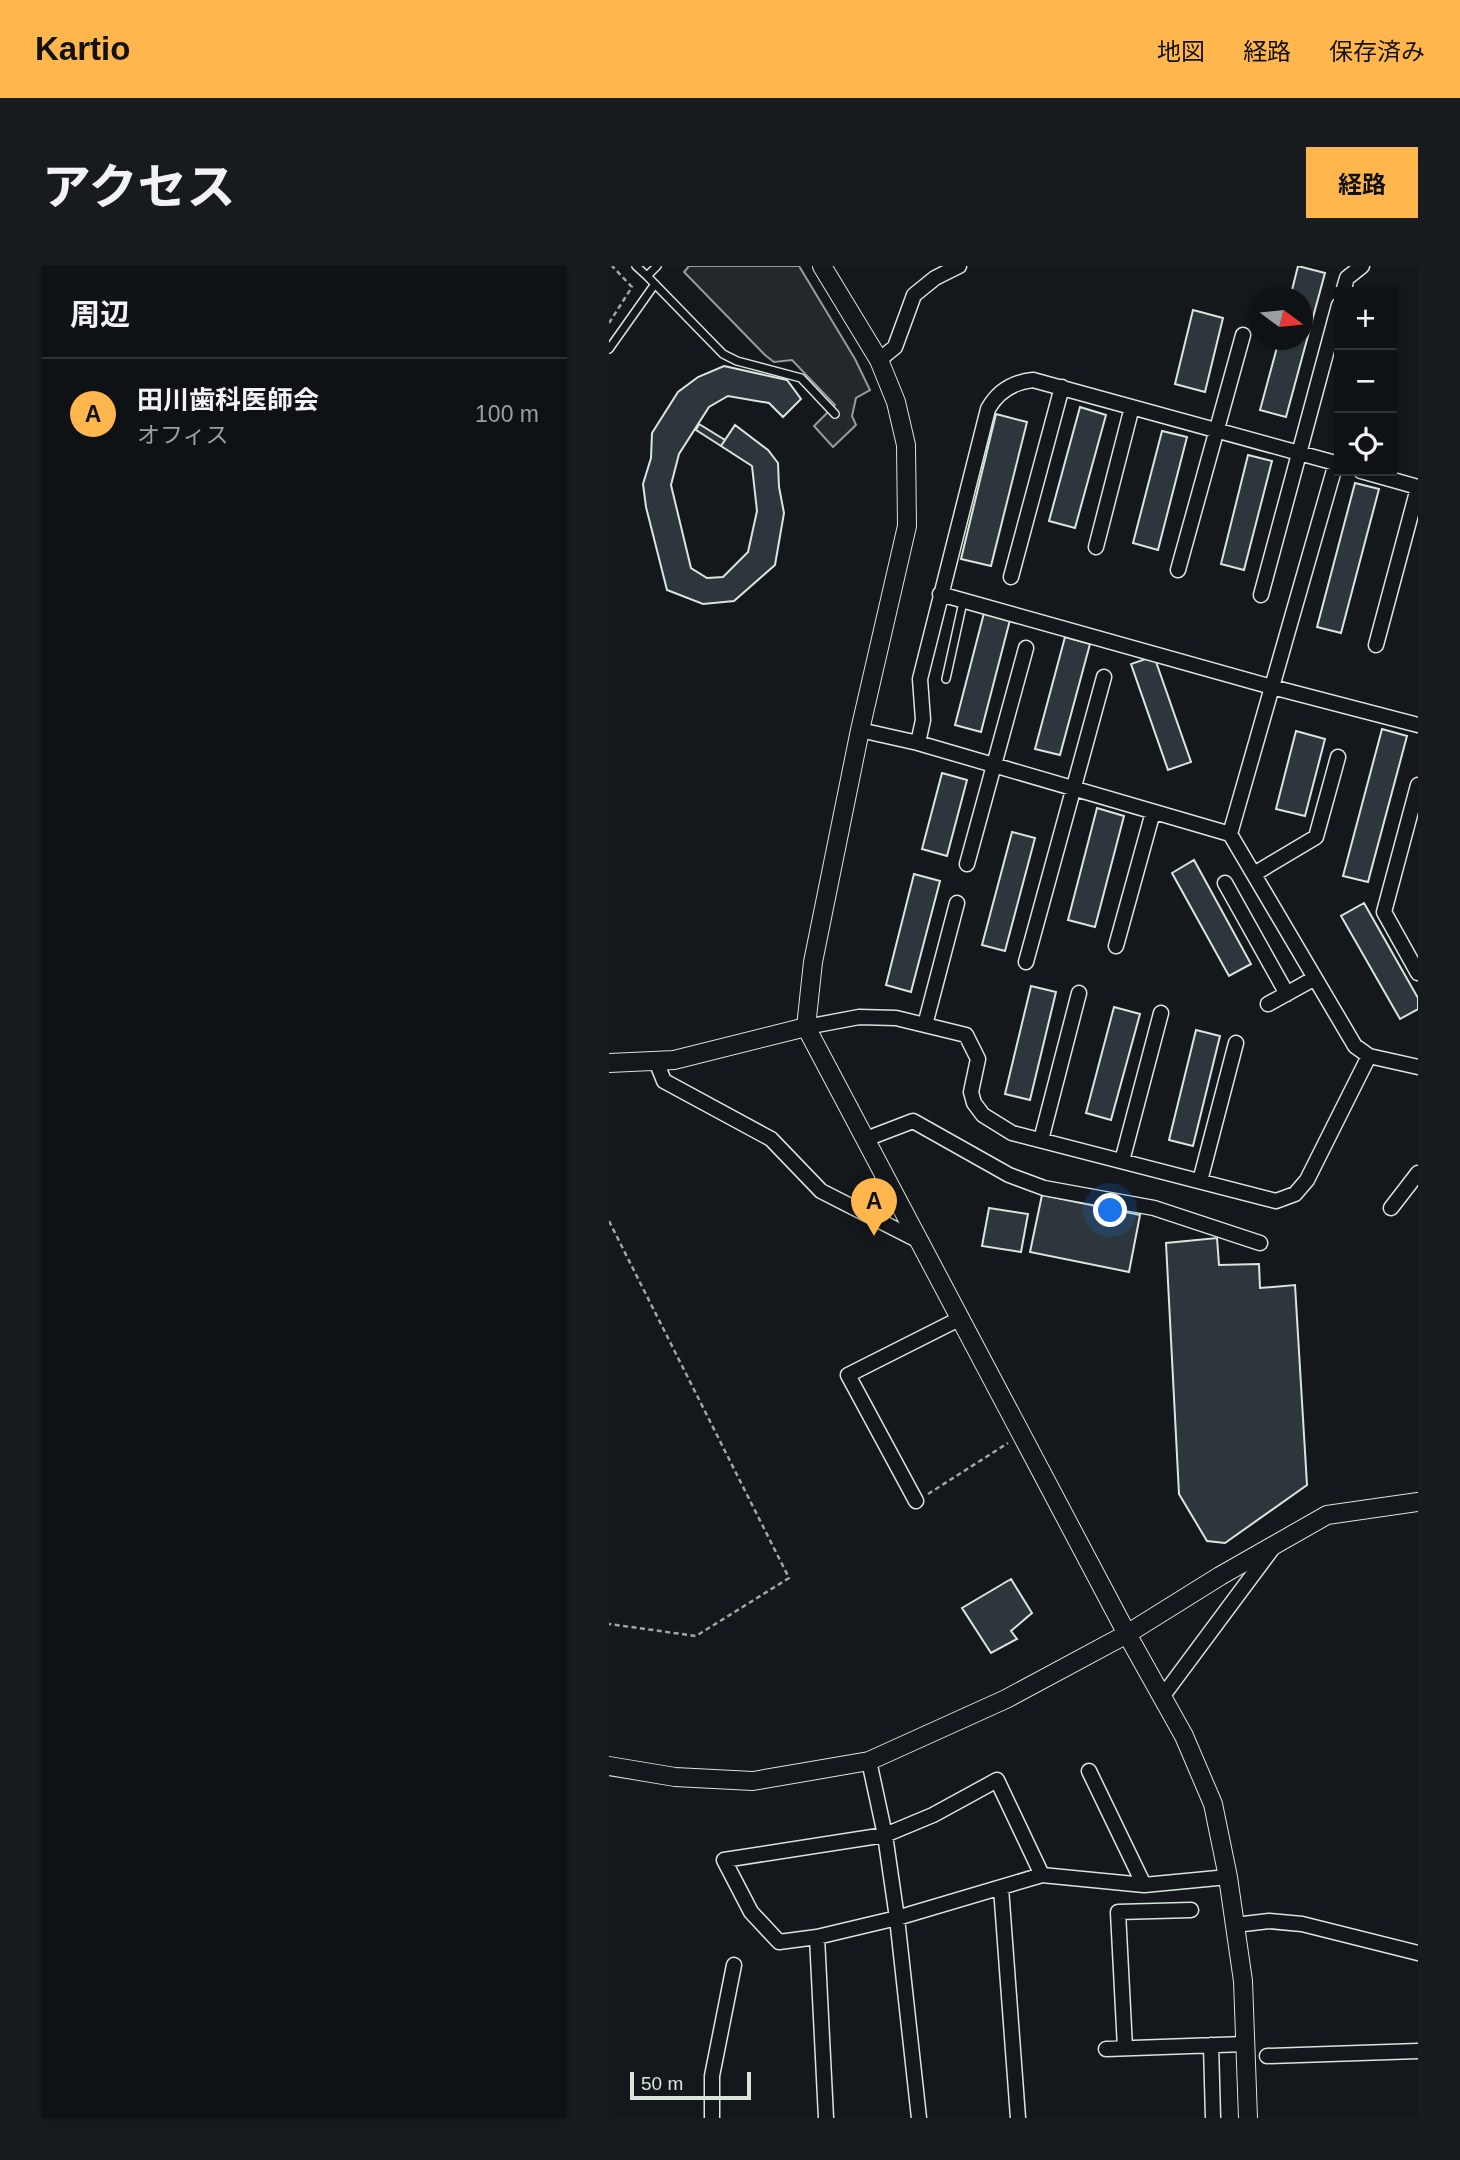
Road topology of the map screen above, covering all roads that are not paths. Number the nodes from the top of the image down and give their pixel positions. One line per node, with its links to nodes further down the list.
1 (636, 266): 6 (lane)
2 (657, 266): 6 (lane)
3 (822, 266): 12 (street)
4 (959, 266): 12 (street)
5 (1362, 266): 8 (street)
6 (647, 276): 7 (lane)
7 (655, 284): 11 (lane); 15 (lane)
8 (1344, 287)
9 (1334, 324): 17 (street)
10 (1243, 335): 16 (street)
11 (609, 349)
12 (879, 360): 34 (street)
13 (1062, 387): 14 (street); 24 (street); 25 (street)
14 (1132, 407): 16 (street); 22 (street)
15 (835, 414)
16 (1217, 430): 17 (street); 23 (street)
17 (1299, 453): 18 (street); 26 (street)
18 (1334, 463)
19 (1334, 476): 32 (street)
20 (1379, 476): 21 (street)
21 (1418, 487): 28 (street)
22 (1096, 547)
23 (1178, 570)
24 (1011, 577)
25 (940, 594): 27 (street); 35 (street)
26 (1261, 595)
27 (963, 601): 31 (lane); 32 (street)
28 (1376, 645)
29 (1026, 648): 37 (street)
30 (1104, 677): 39 (street)
31 (946, 679)
32 (1272, 687): 33 (street); 41 (street)
33 (1418, 725)
34 (860, 730): 35 (street); 55 (street)
35 (918, 743): 37 (street)
36 (1338, 757): 43 (street)
37 (994, 765): 39 (street); 42 (street)
38 (1418, 785): 48 (street)
39 (1074, 789): 40 (street); 47 (street)
40 (1153, 812): 41 (street); 46 (street)
41 (1230, 834): 43 (street)
42 (967, 864)
43 (1254, 874): 49 (street)
44 (1226, 883): 51 (street)
45 (957, 902): 54 (street)
46 (1116, 946)
47 (1026, 962)
48 (1418, 973)
49 (1315, 978): 51 (street); 57 (street)
50 (1079, 993): 62 (street)
51 (1287, 994): 52 (street)
52 (1268, 1004)
53 (1161, 1013): 63 (street)
54 (925, 1025): 55 (street); 62 (street)
55 (806, 1027): 58 (street); 61 (street)
56 (1236, 1043): 65 (street)
57 (1369, 1056): 60 (street); 65 (street)
58 (656, 1061): 59 (street); 67 (street)
59 (609, 1063)
60 (1418, 1067)
61 (866, 1139): 67 (street); 68 (street)
62 (1041, 1140): 63 (street)
63 (1122, 1161): 65 (street)
64 (1418, 1173): 66 (street)
65 (1200, 1181)
66 (1391, 1208)
67 (921, 1242): 69 (street)
68 (1260, 1243)
69 (961, 1318): 70 (street); 73 (street)
70 (916, 1502)
71 (1418, 1502): 72 (street)
72 (1275, 1545): 73 (street); 74 (street)
73 (1127, 1634): 74 (street); 75 (street)
74 (1162, 1697): 80 (street)
75 (869, 1761): 76 (street); 78 (street)
76 (609, 1766)
77 (1089, 1771): 81 (street)
78 (885, 1835): 79 (street); 84 (street); 86 (street)
79 (1042, 1875): 81 (street); 82 (street)
80 (1228, 1877): 81 (street); 85 (street)
81 (1144, 1885)
82 (1002, 1888): 84 (street); 98 (street)
83 (1191, 1910): 91 (street)
84 (897, 1918): 86 (street); 97 (street)
85 (1235, 1925): 87 (street); 89 (street)
86 (817, 1937): 96 (street)
87 (1418, 1953)
88 (734, 1965): 95 (street)
89 (1245, 2044): 90 (street); 100 (street)
90 (1212, 2045): 91 (street); 99 (street)
91 (1125, 2048): 92 (street)
92 (1106, 2049)
93 (1418, 2052): 94 (street)
94 (1267, 2056)
95 (712, 2118)
96 (826, 2118)
97 (919, 2118)
98 (1018, 2118)
99 (1213, 2118)
100 (1248, 2118)

